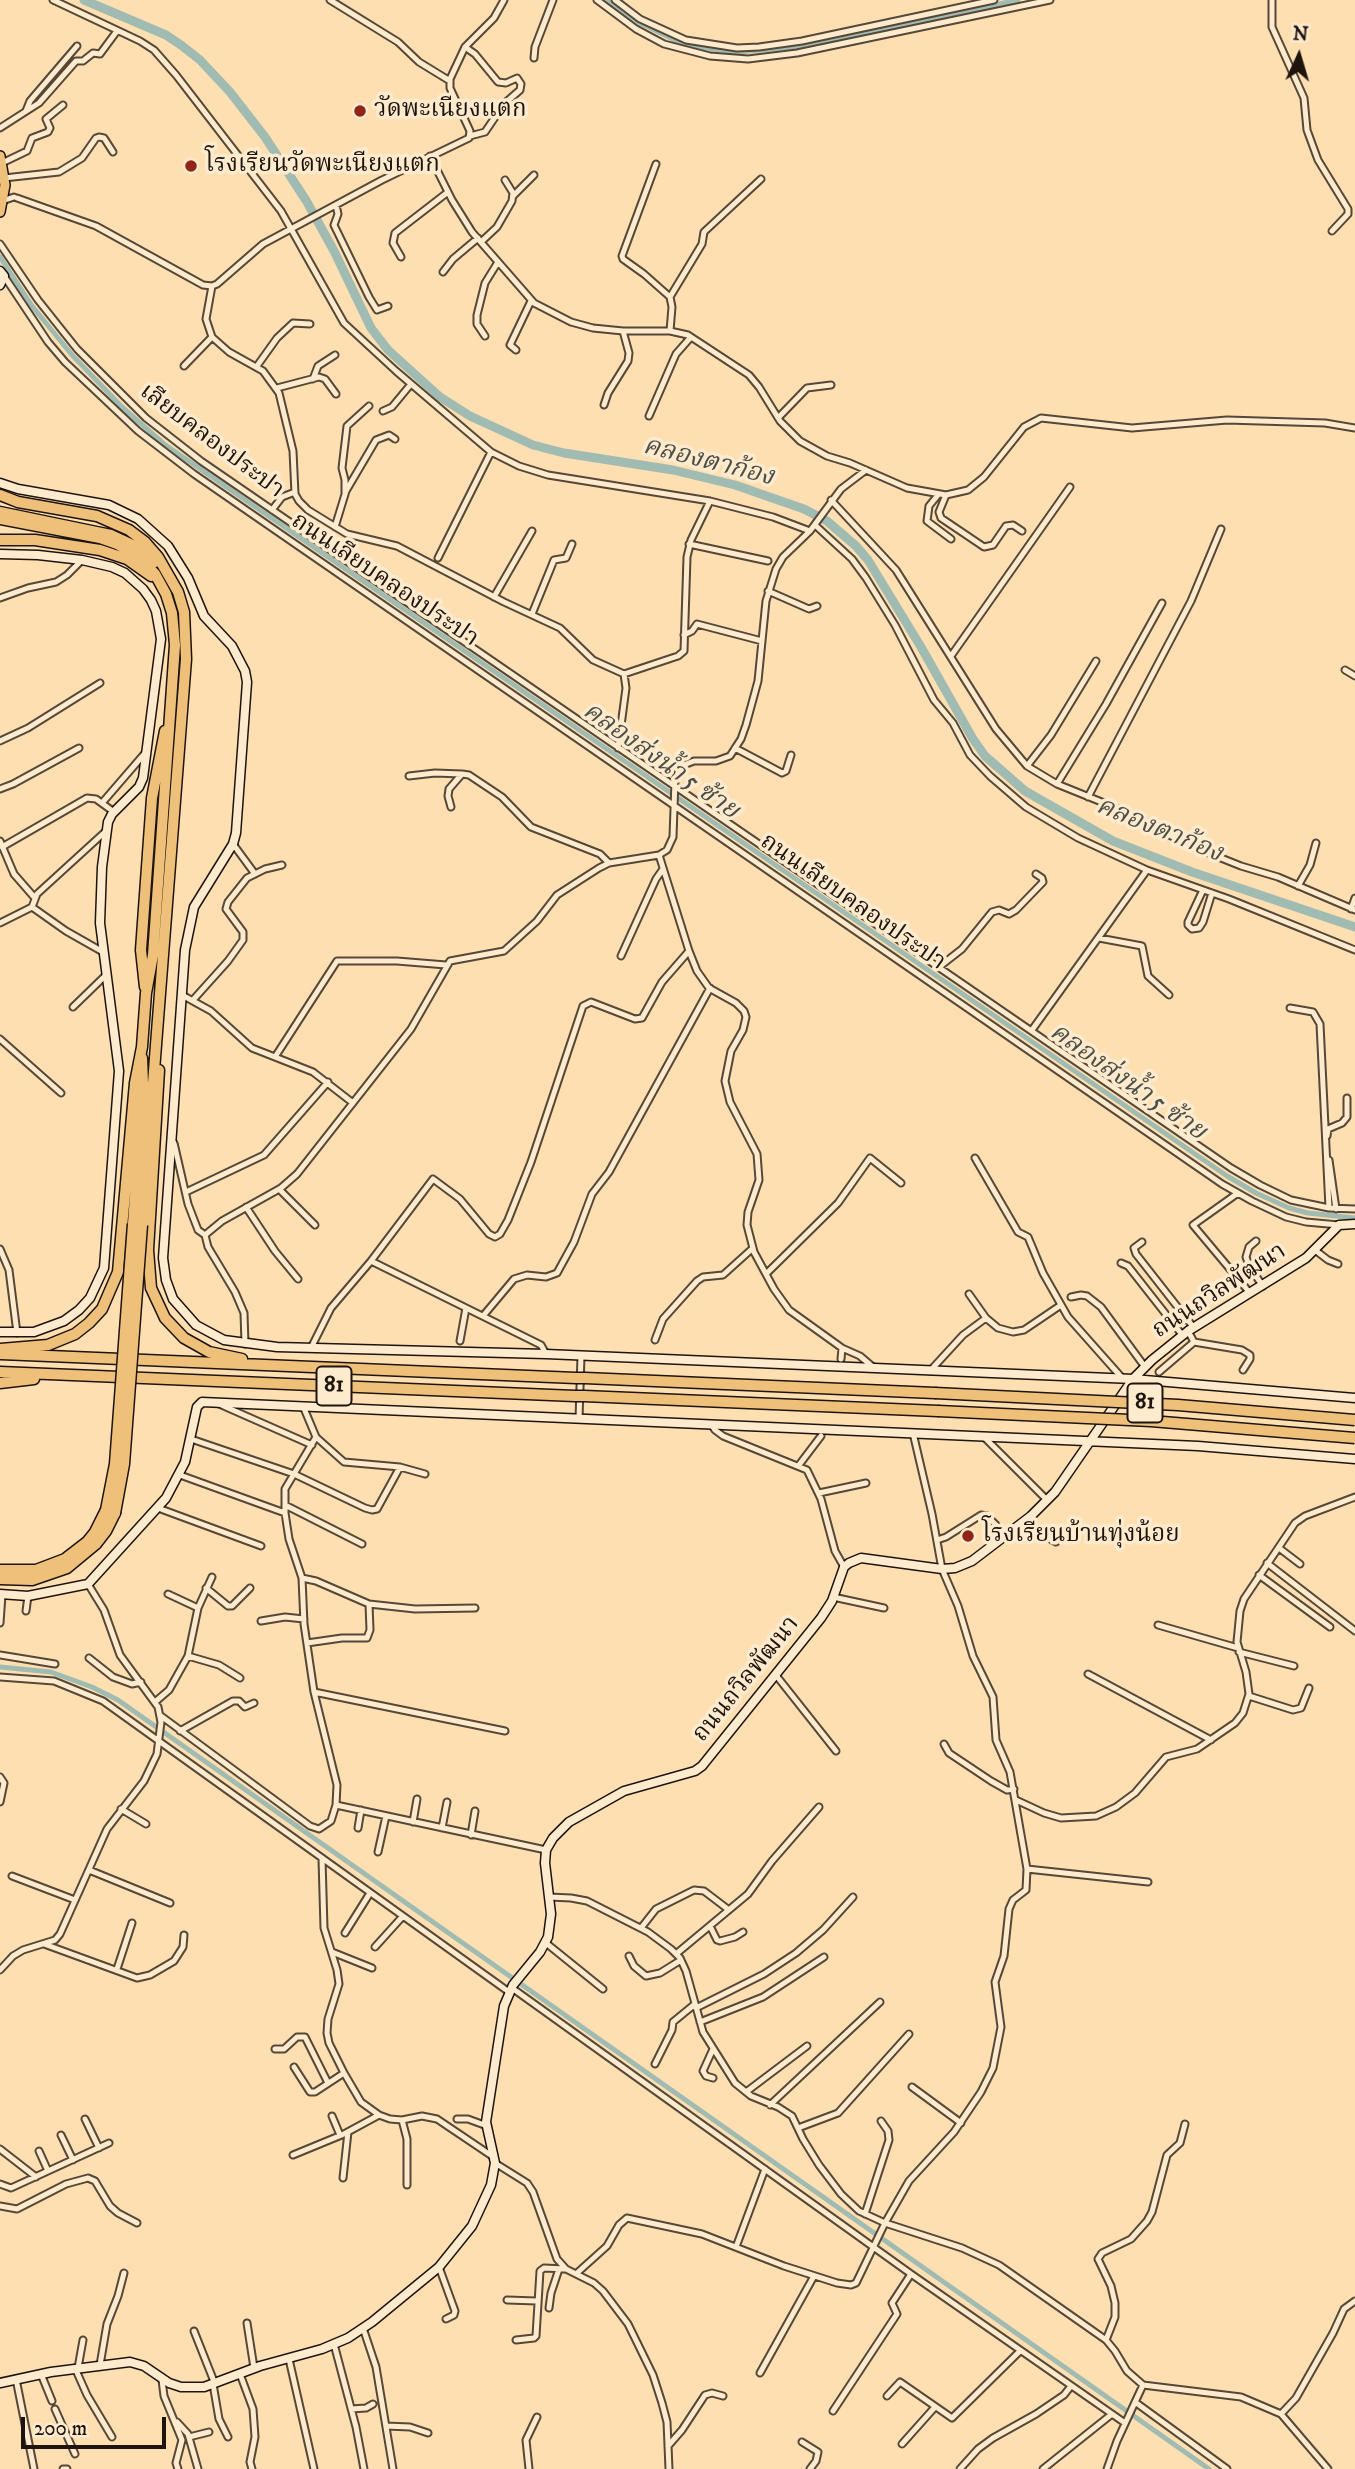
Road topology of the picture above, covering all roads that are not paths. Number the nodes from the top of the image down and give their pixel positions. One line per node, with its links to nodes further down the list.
1 (53, 0): 10 (street)
2 (330, 0): 14 (street)
3 (503, 0): 12 (street)
4 (553, 0): 13 (street)
5 (597, 0): 8 (street)
6 (615, 0): 7 (street)
7 (994, 0)
8 (1050, 0)
9 (1272, 0): 33 (street)
10 (117, 31): 16 (street); 32 (street)
11 (77, 46): 16 (street)
12 (465, 47): 14 (street); 18 (street)
13 (534, 58)
14 (450, 81): 18 (street)
15 (63, 105): 21 (street)
16 (26, 111): 17 (street)
17 (0, 128)
18 (470, 136): 20 (street)
19 (113, 152): 24 (street)
20 (430, 156): 27 (street); 30 (street)
21 (1, 160): 24 (main road)
22 (656, 164): 42 (street)
23 (534, 176): 29 (street)
24 (4, 178): 28 (main road)
25 (761, 179): 42 (street)
26 (505, 180): 29 (street)
27 (448, 192): 34 (street); 36 (street)
28 (3, 196): 31 (main road); 41 (street)
29 (513, 196): 34 (street)
30 (334, 206): 32 (street); 44 (street)
31 (0, 212)
32 (293, 230): 41 (street); 56 (street)
33 (1332, 231)
34 (479, 240): 37 (street); 38 (street)
35 (0, 244): 78 (street, เลียบคลองประปา)
36 (401, 257)
37 (498, 262): 43 (street); 48 (street)
38 (443, 272)
39 (2, 273): 40 (main road); 125 (street, ถนนเลียบคลองประปา)
40 (0, 285)
41 (212, 286): 49 (street)
42 (670, 297): 47 (street)
43 (531, 301): 46 (street); 51 (street)
44 (388, 306)
45 (310, 324): 54 (street)
46 (623, 331): 47 (street); 60 (street)
47 (670, 331): 50 (street)
48 (485, 336)
49 (212, 337): 53 (street); 54 (street)
50 (691, 337): 63 (street); 64 (street)
51 (516, 350)
52 (335, 355): 55 (street)
53 (184, 366)
54 (257, 366): 58 (street)
55 (313, 379): 58 (street); 59 (street)
56 (411, 384): 62 (street); 67 (street)
57 (831, 385): 64 (street)
58 (277, 388): 71 (street)
59 (337, 394)
60 (604, 405)
61 (369, 406): 75 (street)
62 (383, 411)
63 (649, 416)
64 (778, 418): 68 (street)
65 (1355, 428): 74 (street)
66 (395, 439): 75 (street)
67 (491, 452): 76 (street); 93 (street)
68 (866, 470): 73 (street); 77 (street)
69 (0, 483): 132 (main road)
70 (1070, 487): 106 (street)
71 (295, 492): 78 (street); 83 (street)
72 (0, 495): 96 (highway)
73 (937, 495): 74 (street); 88 (street)
74 (946, 495): 87 (street)
75 (344, 496): 83 (street)
76 (710, 500): 86 (street); 91 (street)
77 (830, 502): 81 (street); 106 (street)
78 (272, 510): 114 (street, เลียบคลองประปา)
79 (0, 512): 82 (highway)
80 (0, 519): 82 (highway)
81 (815, 524): 86 (street); 137 (street)
82 (57, 526): 96 (highway); 97 (highway)
83 (335, 527): 99 (street)
84 (1222, 529): 124 (street)
85 (532, 531): 99 (street)
86 (810, 531): 98 (street)
87 (1022, 531)
88 (951, 539)
89 (0, 540): 97 (highway)
90 (572, 544): 103 (street)
91 (689, 544): 95 (street); 104 (street)
92 (0, 554): 94 (main road)
93 (438, 558)
94 (82, 560): 100 (street); 116 (main road)
95 (768, 561)
96 (170, 578): 164 (highway)
97 (162, 586): 163 (highway)
98 (768, 591): 102 (street); 105 (street)
99 (494, 597): 103 (street)
100 (0, 598)
101 (1162, 603): 121 (street)
102 (817, 606)
103 (532, 614): 109 (street)
104 (684, 635): 105 (street); 109 (street)
105 (762, 640): 115 (street)
106 (951, 656): 118 (street)
107 (1096, 661): 118 (street)
108 (1345, 670): 110 (street)
109 (624, 674): 114 (street)
110 (1355, 676)
111 (100, 684): 112 (street)
112 (0, 741)
113 (79, 748): 123 (street)
114 (618, 748): 122 (street, เลียบคลองประปา)
115 (735, 748): 117 (street); 122 (street)
116 (146, 752): 126 (street); 128 (main road)
117 (791, 755)
118 (1027, 766): 121 (street)
119 (462, 774): 120 (street); 127 (street); 134 (street)
120 (409, 776)
121 (1057, 784): 124 (street)
122 (673, 788): 125 (street); 153 (street, เลียบคลองประปา)
123 (0, 789)
124 (1088, 797): 140 (street)
125 (673, 801): 133 (street); 175 (street, ถนนเลียบคลองประปา)
126 (102, 803): 128 (street); 131 (street)
127 (452, 807)
128 (114, 812): 129 (main road)
129 (106, 831): 144 (street); 150 (main road)
130 (1316, 843): 140 (street)
131 (1, 844): 144 (street)
132 (233, 844): 138 (street); 156 (main road)
133 (659, 855): 134 (street); 136 (street)
134 (609, 863): 152 (street)
135 (282, 865): 138 (street)
136 (663, 869): 149 (street); 151 (street)
137 (1147, 870): 141 (street); 147 (street)
138 (255, 874): 158 (street)
139 (1037, 874): 153 (street)
140 (1298, 886): 145 (street)
141 (1203, 890): 142 (street); 142 (street)
142 (1212, 893): 148 (street)
143 (1355, 898): 145 (street)
144 (33, 902): 146 (street); 150 (street)
145 (1353, 910)
146 (0, 923)
147 (1099, 938): 157 (street); 161 (street)
148 (1355, 950)
149 (689, 951): 155 (street); 189 (street)
150 (103, 952): 154 (main road)
151 (621, 956)
152 (446, 965): 165 (street); 169 (street)
153 (939, 967): 161 (street, เลียบคลองประปา)
154 (106, 975): 159 (street); 204 (main road)
155 (710, 989): 186 (street); 200 (street)
156 (182, 995): 158 (street); 170 (main road)
157 (1168, 995)
158 (192, 1000): 165 (street)
159 (73, 1007)
160 (1290, 1008): 177 (street)
161 (1032, 1030): 177 (street, เลียบคลองประปา)
162 (0, 1039): 167 (street)
163 (142, 1047): 179 (highway); 211 (highway)
164 (157, 1049): 179 (highway); 216 (highway)
165 (275, 1057): 166 (street)
166 (328, 1082): 169 (street); 174 (street)
167 (61, 1093)
168 (1347, 1098): 177 (street)
169 (353, 1103): 173 (street)
170 (172, 1133): 174 (street); 208 (main road)
171 (975, 1158): 198 (street)
172 (901, 1183): 192 (street)
173 (279, 1189): 176 (street); 181 (street)
174 (186, 1192): 183 (street)
175 (1238, 1193): 182 (street, ถนนเลียบคลองประปา); 195 (street)
176 (246, 1207): 183 (street); 193 (street)
177 (1332, 1208): 178 (street, เลียบคลองประปา)
178 (1355, 1209)
179 (138, 1224): 253 (highway, bridge)
180 (1355, 1224): 182 (main road, ถนนเลียบคลองประปา)
181 (315, 1225)
182 (1339, 1225): 188 (main road, ถนนถวิลพัฒนา)
183 (205, 1235): 208 (street)
184 (1256, 1241): 194 (street)
185 (1142, 1242): 203 (street)
186 (753, 1248): 192 (street); 205 (street)
187 (0, 1249): 204 (street)
188 (1315, 1250): 191 (street); 194 (main road, ถนนถวิลพัฒนา)
189 (371, 1261): 199 (street); 209 (street)
190 (1121, 1263): 203 (street)
191 (1338, 1264)
192 (766, 1274): 210 (street)
193 (298, 1279)
194 (1263, 1286): 195 (main road, ถนนถวิลพัฒนา)
195 (1250, 1293): 203 (main road, ถนนถวิลพัฒนา)
196 (969, 1294): 201 (street)
197 (1071, 1297): 217 (street)
198 (1061, 1306): 201 (street); 224 (street)
199 (466, 1308): 200 (street); 206 (street)
200 (483, 1316): 213 (street)
201 (986, 1318): 220 (street)
202 (0, 1332): 204 (main road)
203 (1188, 1332): 207 (street); 217 (main road, ถนนถวิลพัฒนา)
204 (17, 1333)
205 (655, 1340)
206 (460, 1341)
207 (1194, 1342): 219 (street); 222 (street)
208 (245, 1344): 209 (main road)
209 (311, 1348): 213 (main road)
210 (842, 1348): 215 (street); 218 (street)
211 (0, 1349)
212 (0, 1354): 216 (highway, 81)
213 (546, 1354): 214 (main road)
214 (581, 1356): 218 (main road); 230 (street)
215 (841, 1359)
216 (308, 1367): 231 (highway, 81, bridge)
217 (1144, 1367): 225 (main road, ถนนถวิลพัฒนา)
218 (874, 1368): 220 (main road)
219 (1243, 1370)
220 (930, 1371): 224 (main road)
221 (0, 1372): 223 (highway, 81)
222 (1159, 1372)
223 (94, 1376): 226 (highway); 237 (highway, 81, bridge)
224 (1123, 1379): 225 (main road)
225 (1133, 1379): 227 (main road); 239 (main road, ถนนถวิลพัฒนา)
226 (0, 1383)
227 (1355, 1398)
228 (213, 1402): 229 (main road); 238 (main road); 240 (street)
229 (303, 1406): 230 (main road); 236 (street)
230 (579, 1419): 232 (main road)
231 (1355, 1420)
232 (711, 1424): 233 (main road); 242 (street)
233 (913, 1433): 234 (main road); 256 (street)
234 (983, 1435): 239 (main road); 250 (street)
235 (821, 1436): 242 (street)
236 (316, 1437): 240 (street); 243 (street)
237 (1355, 1438)
238 (191, 1439): 244 (street); 246 (main road)
239 (1092, 1441): 241 (main road); 250 (main road, ถนนถวิลพัฒนา)
240 (312, 1445): 244 (street)
241 (1355, 1459)
242 (799, 1465): 248 (street)
243 (400, 1466): 244 (street); 245 (street)
244 (294, 1474): 252 (street)
245 (425, 1474)
246 (180, 1475): 251 (main road); 252 (street)
247 (866, 1483): 248 (street)
248 (819, 1493): 263 (street)
249 (1355, 1497): 260 (street)
250 (1047, 1500): 254 (main road, ถนนถวิลพัฒนา)
251 (158, 1508): 259 (street); 270 (main road)
252 (285, 1509): 258 (street); 268 (street)
253 (111, 1512): 265 (highway); 269 (highway)
254 (1021, 1524): 257 (street); 264 (main road, ถนนถวิลพัฒนา)
255 (996, 1525): 256 (street)
256 (937, 1540): 264 (street)
257 (1056, 1542)
258 (362, 1544)
259 (261, 1546)
260 (1279, 1548): 261 (street); 262 (street)
261 (1267, 1563): 266 (street); 287 (street)
262 (1300, 1564)
263 (845, 1567): 264 (main road, ถนนถวิลพัฒนา); 276 (main road, ถนนถวิลพัฒนา)
264 (942, 1569): 313 (street)
265 (0, 1570)
266 (1259, 1575): 286 (street); 289 (street)
267 (212, 1577): 271 (street)
268 (302, 1578): 277 (street); 282 (street)
269 (0, 1579)
270 (88, 1584): 275 (main road); 299 (street)
271 (206, 1588): 272 (street); 278 (street)
272 (250, 1588)
273 (168, 1594): 278 (street)
274 (1, 1595): 275 (main road); 284 (street)
275 (28, 1596): 281 (street)
276 (833, 1597): 280 (street); 295 (main road, ถนนถวิลพัฒนา)
277 (369, 1604): 279 (street); 288 (street)
278 (198, 1608): 291 (street)
279 (475, 1608)
280 (884, 1608)
281 (26, 1611)
282 (304, 1619): 283 (street); 288 (street)
283 (261, 1621)
284 (0, 1623)
285 (1158, 1625): 289 (street)
286 (1329, 1627)
287 (1355, 1631)
288 (307, 1643): 301 (street)
289 (1239, 1650): 294 (street); 302 (street)
290 (0, 1655): 293 (street)
291 (188, 1656): 298 (street); 303 (street)
292 (89, 1658): 299 (street)
293 (55, 1664)
294 (1294, 1666)
295 (775, 1673): 311 (street); 329 (main road, ถนนถวิลพัฒนา)
296 (1088, 1674): 309 (street)
297 (0, 1677): 308 (street)
298 (240, 1678)
299 (141, 1682): 303 (street)
300 (1309, 1688): 302 (street)
301 (314, 1692): 307 (street); 318 (street)
302 (1249, 1696): 309 (street)
303 (155, 1702): 305 (street)
304 (254, 1703): 306 (street)
305 (161, 1719): 306 (street); 308 (street)
306 (180, 1731): 318 (street)
307 (505, 1731)
308 (160, 1739): 320 (street); 331 (street)
309 (1210, 1740): 315 (street)
310 (944, 1744): 313 (street)
311 (836, 1751)
312 (0, 1777): 316 (street)
313 (1014, 1789): 315 (street)
314 (417, 1800): 324 (street)
315 (1016, 1800): 333 (street)
316 (0, 1802)
317 (447, 1802): 327 (street)
318 (336, 1805): 321 (street)
319 (819, 1807): 341 (street)
320 (121, 1809): 325 (street); 332 (street)
321 (361, 1810): 323 (street); 326 (street)
322 (475, 1811): 328 (street)
323 (386, 1816): 324 (street); 330 (street)
324 (413, 1822): 327 (street)
325 (146, 1824)
326 (358, 1828)
327 (442, 1828): 328 (street)
328 (471, 1835): 329 (street)
329 (546, 1850): 337 (main road)
330 (378, 1852)
331 (322, 1859): 336 (street); 352 (street)
332 (89, 1870): 339 (street); 340 (street)
333 (1027, 1870): 335 (street); 383 (street)
334 (12, 1876): 339 (street)
335 (1148, 1882)
336 (370, 1893): 342 (street); 347 (street)
337 (549, 1897): 345 (street); 349 (main road)
338 (853, 1898): 363 (street)
339 (75, 1900): 350 (street)
340 (170, 1903)
341 (729, 1910): 344 (street); 345 (street)
342 (402, 1916): 351 (street); 360 (street)
343 (132, 1923): 358 (street)
344 (710, 1926): 346 (street); 353 (street)
345 (641, 1928): 353 (street)
346 (743, 1932)
347 (345, 1933)
348 (184, 1935): 358 (street)
349 (546, 1943): 360 (main road); 361 (street)
350 (44, 1944): 358 (street); 359 (street)
351 (376, 1947)
352 (332, 1952): 357 (street); 371 (street)
353 (676, 1954): 356 (street)
354 (629, 1956): 356 (street)
355 (824, 1957): 364 (street)
356 (681, 1960): 363 (street)
357 (372, 1968)
358 (117, 1969)
359 (0, 1970)
360 (511, 1989): 385 (main road); 397 (street)
361 (603, 1989)
362 (880, 2002): 376 (street)
363 (695, 2006): 364 (street); 369 (street)
364 (700, 2022): 368 (street)
365 (909, 2034): 386 (street)
366 (807, 2046): 375 (street)
367 (275, 2049): 373 (street)
368 (713, 2049): 372 (street); 375 (street)
369 (655, 2064)
370 (293, 2067): 373 (street)
371 (344, 2073): 373 (street); 377 (street)
372 (713, 2078)
373 (328, 2083)
374 (912, 2087): 383 (street)
375 (746, 2092): 376 (street)
376 (770, 2105): 386 (street)
377 (379, 2115): 381 (street); 387 (street)
378 (332, 2116): 389 (street)
379 (85, 2119): 391 (street)
380 (457, 2119): 385 (street)
381 (402, 2120): 396 (street); 402 (street)
382 (881, 2121): 404 (street)
383 (961, 2123): 406 (street)
384 (1185, 2124): 425 (street)
385 (487, 2126): 396 (main road)
386 (798, 2128): 404 (street)
387 (348, 2132): 389 (street); 400 (street)
388 (61, 2135): 395 (street)
389 (340, 2135): 394 (street)
390 (109, 2143): 391 (street)
391 (99, 2148): 395 (street)
392 (0, 2149): 399 (street)
393 (39, 2151): 398 (street)
394 (293, 2155)
395 (73, 2160): 398 (street)
396 (494, 2160): 409 (main road); 410 (street)
397 (765, 2169): 407 (street); 408 (street)
398 (48, 2171): 399 (street)
399 (36, 2177): 401 (street)
400 (344, 2178)
401 (0, 2184)
402 (407, 2185)
403 (0, 2206): 405 (street)
404 (865, 2214): 406 (street)
405 (137, 2223)
406 (885, 2223): 408 (street); 425 (street)
407 (736, 2247): 412 (street); 414 (street)
408 (873, 2247): 413 (street); 414 (street)
409 (439, 2267): 419 (street); 421 (main road)
410 (562, 2269): 412 (street); 416 (street); 418 (street)
411 (124, 2273): 429 (street)
412 (576, 2273): 463 (street)
413 (911, 2274): 427 (street); 449 (street)
414 (814, 2276): 432 (street)
415 (507, 2300): 416 (street)
416 (537, 2301): 424 (street)
417 (1355, 2301): 451 (street)
418 (549, 2308)
419 (446, 2319)
420 (247, 2323): 431 (street)
421 (363, 2328): 426 (main road); 455 (street)
422 (194, 2331): 438 (street)
423 (83, 2340): 430 (street)
424 (516, 2340)
425 (1106, 2340): 439 (street)
426 (334, 2344): 428 (main road); 448 (street)
427 (1020, 2351): 440 (street); 446 (street)
428 (289, 2359): 431 (main road); 469 (street)
429 (100, 2365): 430 (main road); 436 (main road)
430 (76, 2368): 433 (main road); 458 (street)
431 (254, 2368): 434 (main road)
432 (760, 2373)
433 (41, 2374): 435 (main road); 443 (street)
434 (240, 2374): 438 (main road); 468 (street)
435 (16, 2379): 437 (main road); 465 (street)
436 (162, 2380): 438 (main road); 453 (street)
437 (0, 2383)
438 (214, 2384): 460 (street)
439 (1143, 2385): 445 (street); 451 (street)
440 (1071, 2386): 450 (street); 475 (street)
441 (723, 2396): 463 (street)
442 (887, 2396): 446 (street)
443 (52, 2401)
444 (373, 2404): 448 (street)
445 (1134, 2404): 454 (street); 478 (street)
446 (935, 2407): 462 (street)
447 (55, 2409): 464 (street)
448 (351, 2409): 470 (street)
449 (833, 2411)
450 (1112, 2414): 454 (street); 476 (street)
451 (1281, 2414): 479 (street)
452 (537, 2417): 472 (street)
453 (174, 2420): 459 (street); 466 (street)
454 (1126, 2420): 477 (street)
455 (386, 2426): 457 (street); 471 (street)
456 (209, 2432): 459 (street)
457 (428, 2433)
458 (112, 2437)
459 (189, 2437): 467 (street)
460 (228, 2437)
461 (802, 2442): 474 (street)
462 (902, 2444)
463 (668, 2446): 473 (street)
464 (75, 2454)
465 (34, 2469)
466 (178, 2469)
467 (198, 2469)
468 (252, 2469)
469 (314, 2469)
470 (363, 2469)
471 (393, 2469)
472 (529, 2469)
473 (669, 2469)
474 (810, 2469)
475 (960, 2469)
476 (1043, 2469)
477 (1107, 2469)
478 (1227, 2469)
479 (1328, 2469)

